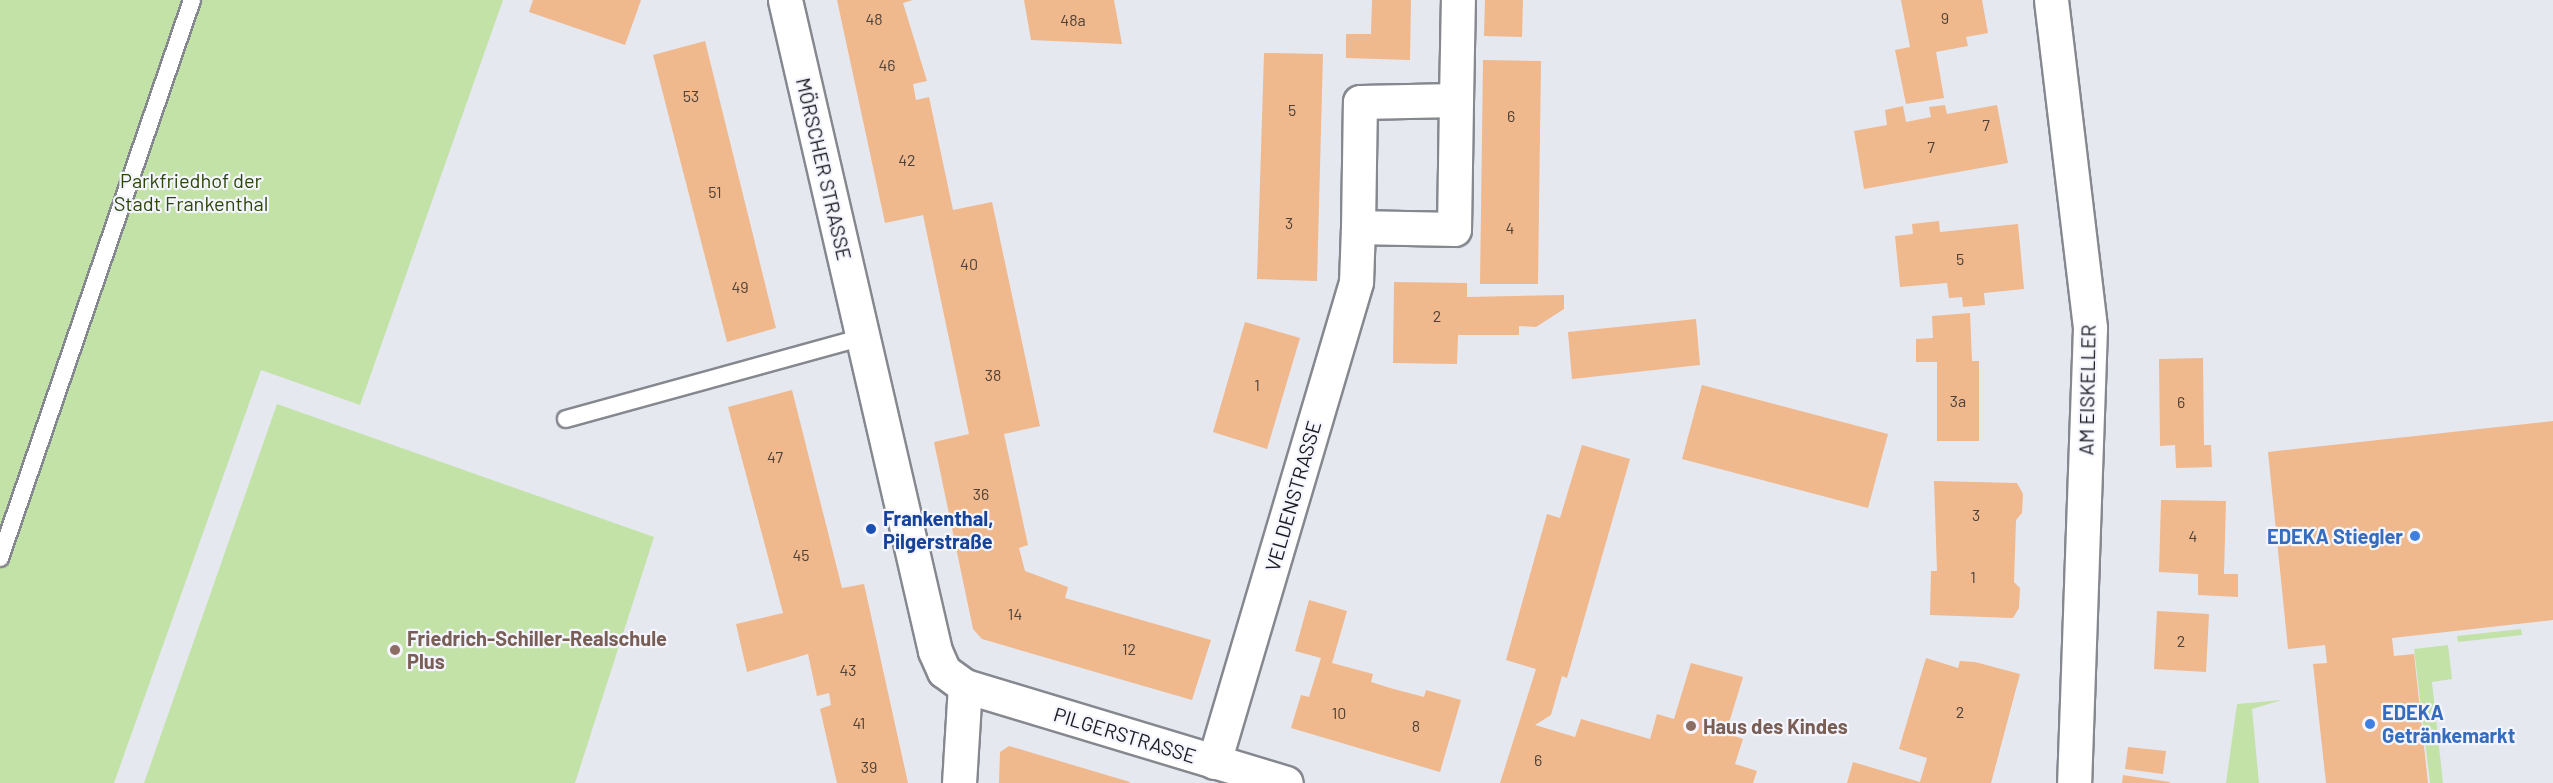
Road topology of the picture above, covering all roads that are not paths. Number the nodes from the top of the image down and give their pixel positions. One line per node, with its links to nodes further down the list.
1 (192, 0): 9 (lane)
2 (785, 0): 7 (street, MÖRSCHER STRASSE)
3 (1458, 0): 5 (street)
4 (2051, 0): 14 (street, AM EISKELLER)
5 (1456, 100): 6 (street, VELDENSTRASSE); 6 (street)
6 (1358, 227): 11 (street, VELDENSTRASSE)
7 (864, 337): 8 (lane); 10 (street, MÖRSCHER STRASSE)
8 (566, 419)
9 (0, 558)
10 (965, 686): 11 (street, PILGERSTRASSE); 12 (street)
11 (1214, 762): 13 (street, PILGERSTRASSE)
12 (959, 783)
13 (1286, 783)
14 (2074, 783)

